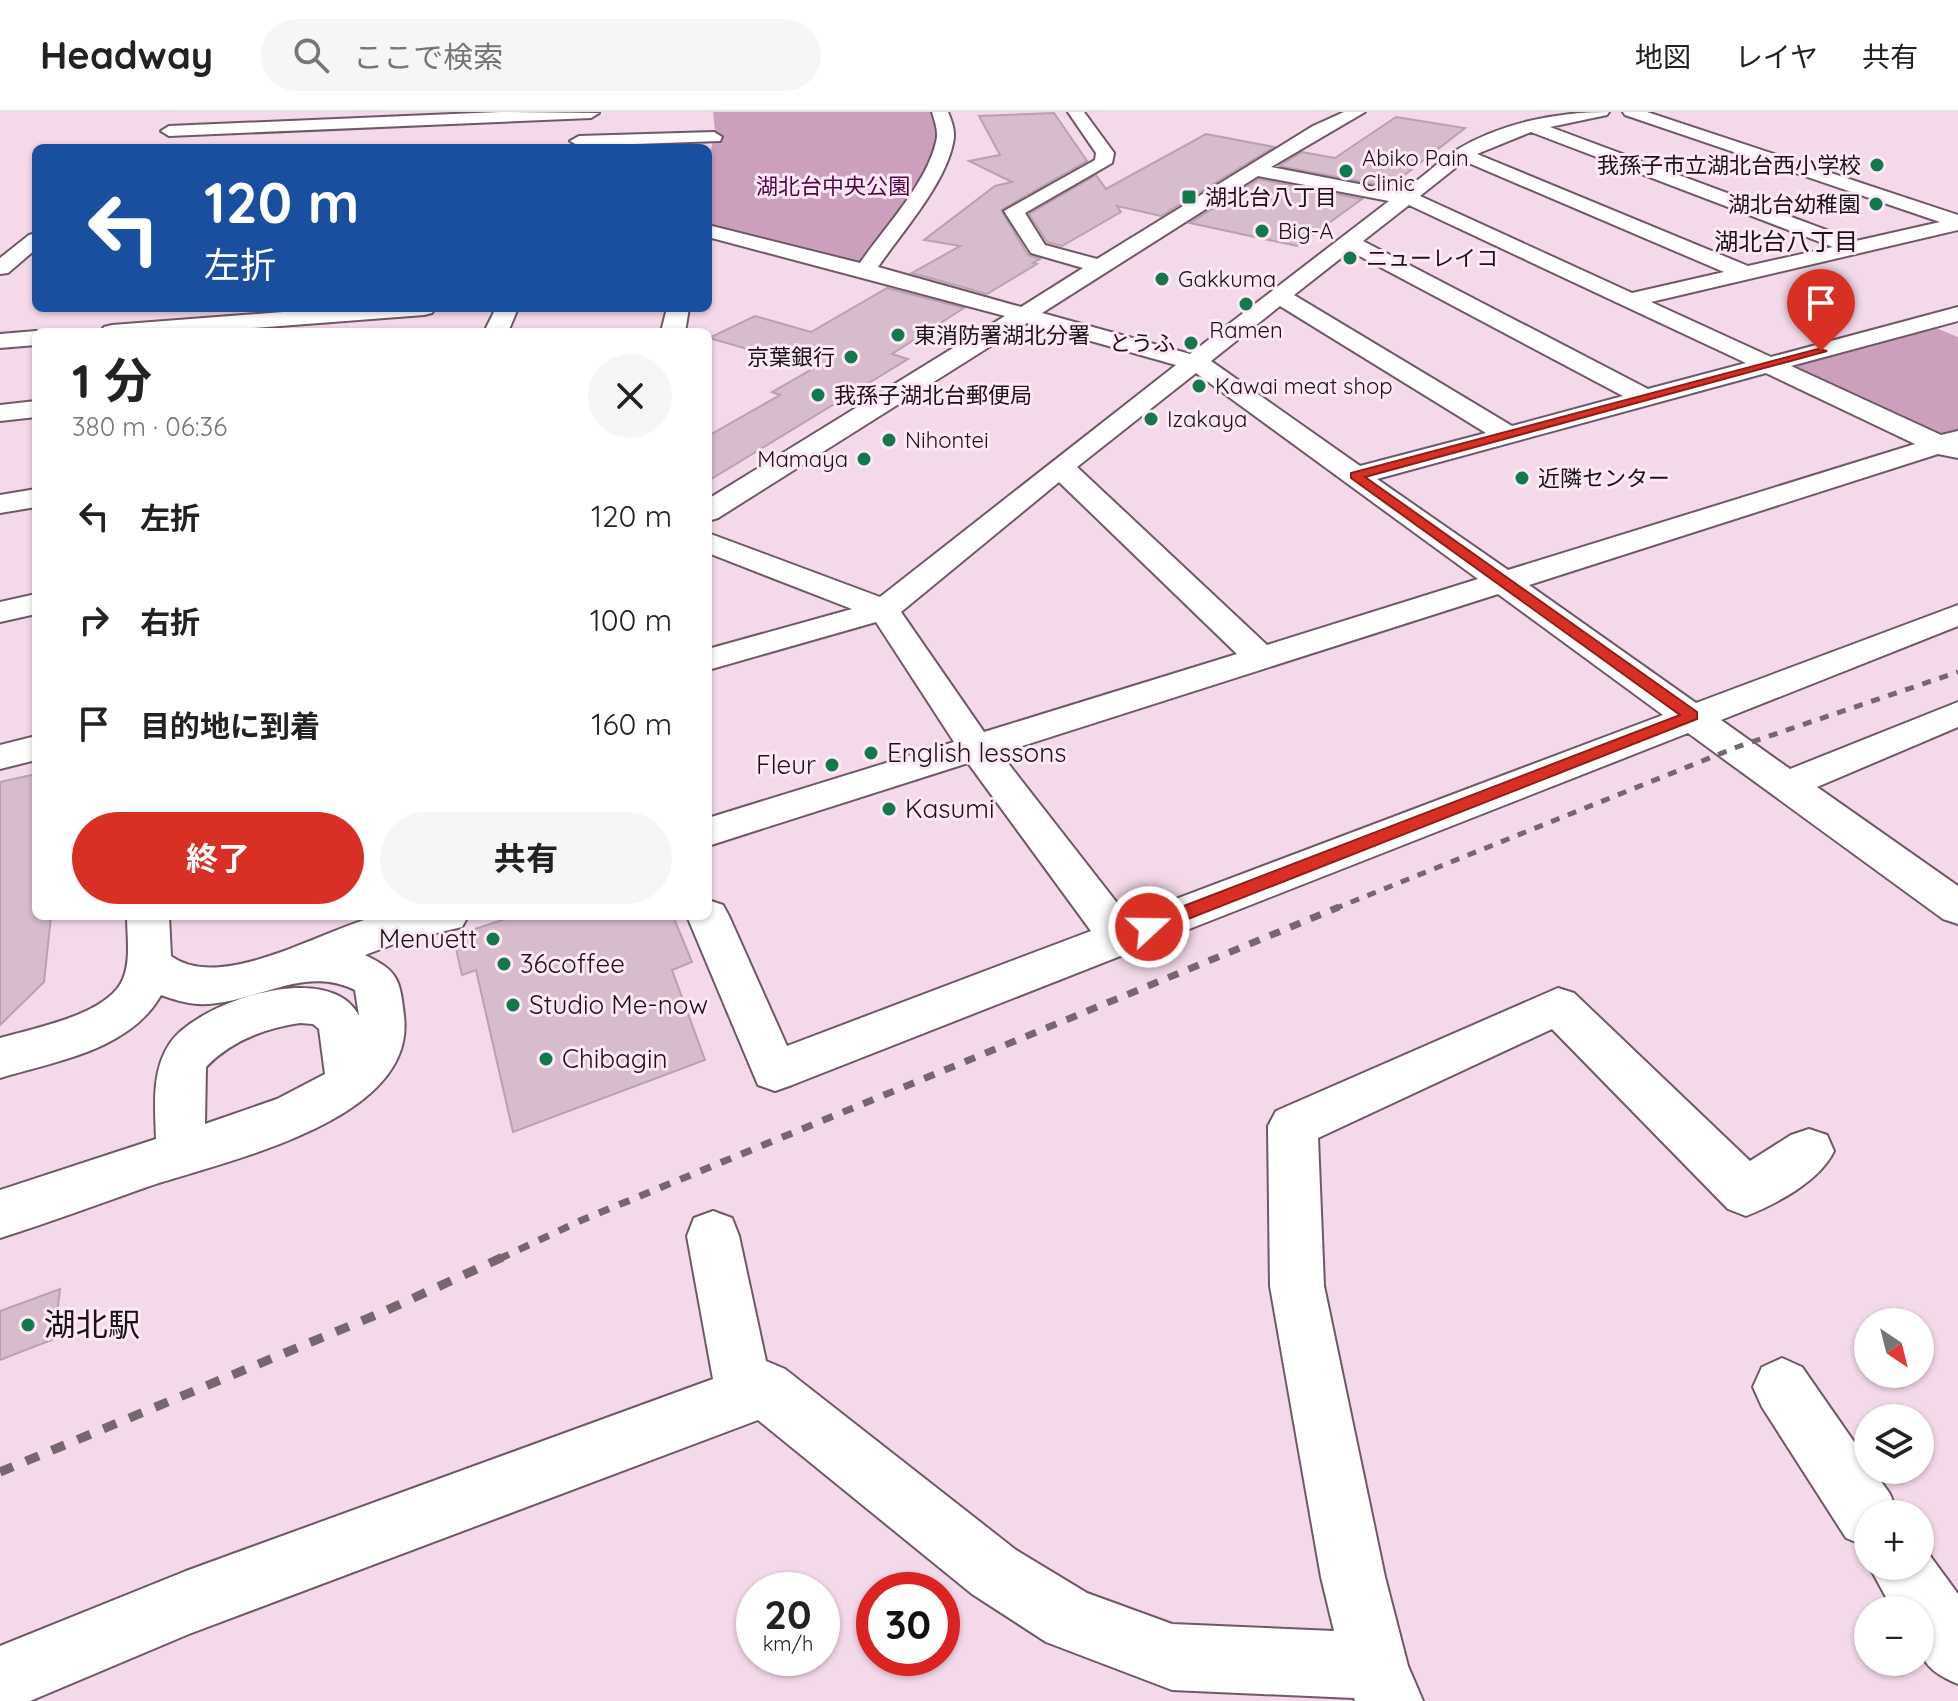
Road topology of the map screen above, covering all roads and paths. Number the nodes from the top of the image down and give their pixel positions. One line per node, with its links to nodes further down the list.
1 (194, 112): 10 (street)
2 (293, 112): 10 (street)
3 (940, 112): 23 (street)
4 (1076, 112): 21 (street)
5 (1357, 112): 14 (street)
6 (1601, 112): 9 (street)
7 (1631, 112): 16 (street)
8 (591, 113): 10 (street); 12 (street)
9 (1531, 126): 13 (street); 20 (street)
10 (279, 127)
11 (713, 136): 12 (street)
12 (578, 144)
13 (1462, 154): 15 (street); 24 (street)
14 (1256, 170): 15 (street); 21 (street)
15 (1405, 197): 19 (street); 28 (street)
16 (1958, 223): 20 (street)
17 (712, 232): 23 (street)
18 (32, 242): 22 (street)
19 (1349, 242): 27 (street); 40 (street)
20 (1855, 248): 24 (street)
21 (1101, 267): 31 (street)
22 (0, 268)
23 (866, 270): 31 (street)
24 (1745, 273): 28 (street)
25 (24, 276): 26 (street)
26 (0, 277)
27 (1281, 297): 38 (street); 43 (street)
28 (1630, 300): 39 (street)
29 (329, 312): 30 (street)
30 (281, 314): 34 (street)
31 (1024, 314): 38 (street); 49 (street)
32 (1958, 314): 33 (street)
33 (1924, 323): 35 (street); 39 (street)
34 (150, 328)
35 (1958, 337)
36 (32, 338): 37 (street)
37 (0, 341)
38 (1197, 363): 45 (street); 46 (street)
39 (1770, 365): 40 (street); 44 (street)
40 (1645, 398): 43 (street)
41 (32, 409): 42 (street)
42 (0, 413)
43 (1507, 434): 46 (street)
44 (1952, 446): 51 (street)
45 (1060, 467): 53 (street); 56 (street)
46 (1355, 476): 51 (street)
47 (32, 499): 48 (street)
48 (0, 504)
49 (712, 509)
50 (712, 544): 53 (street)
51 (1503, 583): 56 (street); 59 (street)
52 (32, 605): 54 (street)
53 (884, 610): 57 (street); 61 (street)
54 (0, 612)
55 (1958, 615): 59 (street)
56 (1260, 657): 61 (street)
57 (712, 659)
58 (1958, 713): 63 (street)
59 (1692, 716): 63 (street); 70 (street)
60 (32, 749): 62 (street)
61 (977, 749): 64 (street); 70 (street)
62 (0, 757)
63 (1789, 784): 65 (street)
64 (712, 831)
65 (1958, 908)
66 (148, 920): 71 (street)
67 (429, 920): 72 (street)
68 (436, 920): 73 (street)
69 (710, 920): 70 (street)
70 (1120, 939)
71 (148, 963): 72 (street); 74 (street)
72 (294, 964): 73 (street)
73 (375, 980): 75 (street)
74 (0, 1058)
75 (349, 1083): 77 (street); 77 (street)
76 (1809, 1151): 86 (street)
77 (181, 1154): 78 (street)
78 (0, 1214)
79 (713, 1236): 81 (street)
80 (1782, 1387): 82 (street)
81 (745, 1396): 85 (street); 86 (street)
82 (1857, 1500)
83 (1910, 1580): 84 (street)
84 (1958, 1651)
85 (0, 1680)
86 (1382, 1683)

